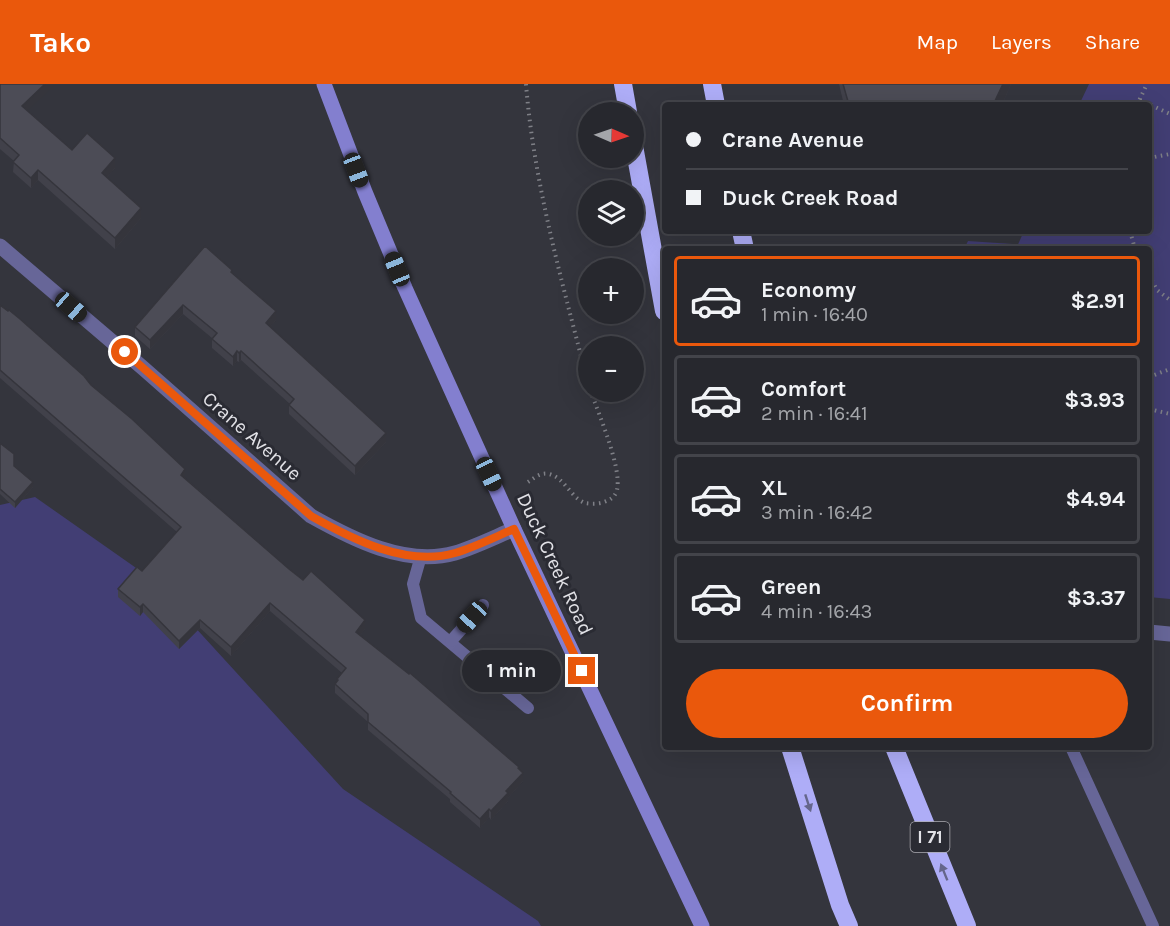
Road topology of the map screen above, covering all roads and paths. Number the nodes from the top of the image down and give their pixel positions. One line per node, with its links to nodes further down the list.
1 (324, 84): 25 (street, Duck Creek Road)
2 (526, 84): 18 (path)
3 (623, 84): 6 (highway)
4 (712, 84): 7 (highway)
5 (1147, 84): 8 (path)
6 (626, 102)
7 (715, 102)
8 (1138, 102)
9 (1152, 108): 10 (path)
10 (1170, 114)
11 (1170, 154): 12 (path)
12 (1152, 157)
13 (638, 168): 16 (highway)
14 (0, 246): 26 (street, Crane Avenue)
15 (1152, 281): 17 (path)
16 (662, 300)
17 (1170, 300)
18 (578, 340)
19 (1170, 369): 20 (path)
20 (1152, 376)
21 (594, 402): 24 (path)
22 (1152, 410): 23 (path)
23 (1170, 414)
24 (528, 482)
25 (514, 529): 26 (street, Crane Avenue); 35 (street, Duck Creek Road)
26 (421, 556): 30 (lane)
27 (483, 605): 30 (lane)
28 (1152, 632): 29 (street)
29 (1170, 634)
30 (451, 641): 31 (lane)
31 (528, 708)
32 (791, 750): 36 (highway, one-way to 36)
33 (895, 750): 37 (highway, I 71, one-way to 33)
34 (1072, 750): 38 (lane)
35 (702, 926)
36 (849, 926)
37 (967, 926)
38 (1153, 926)

